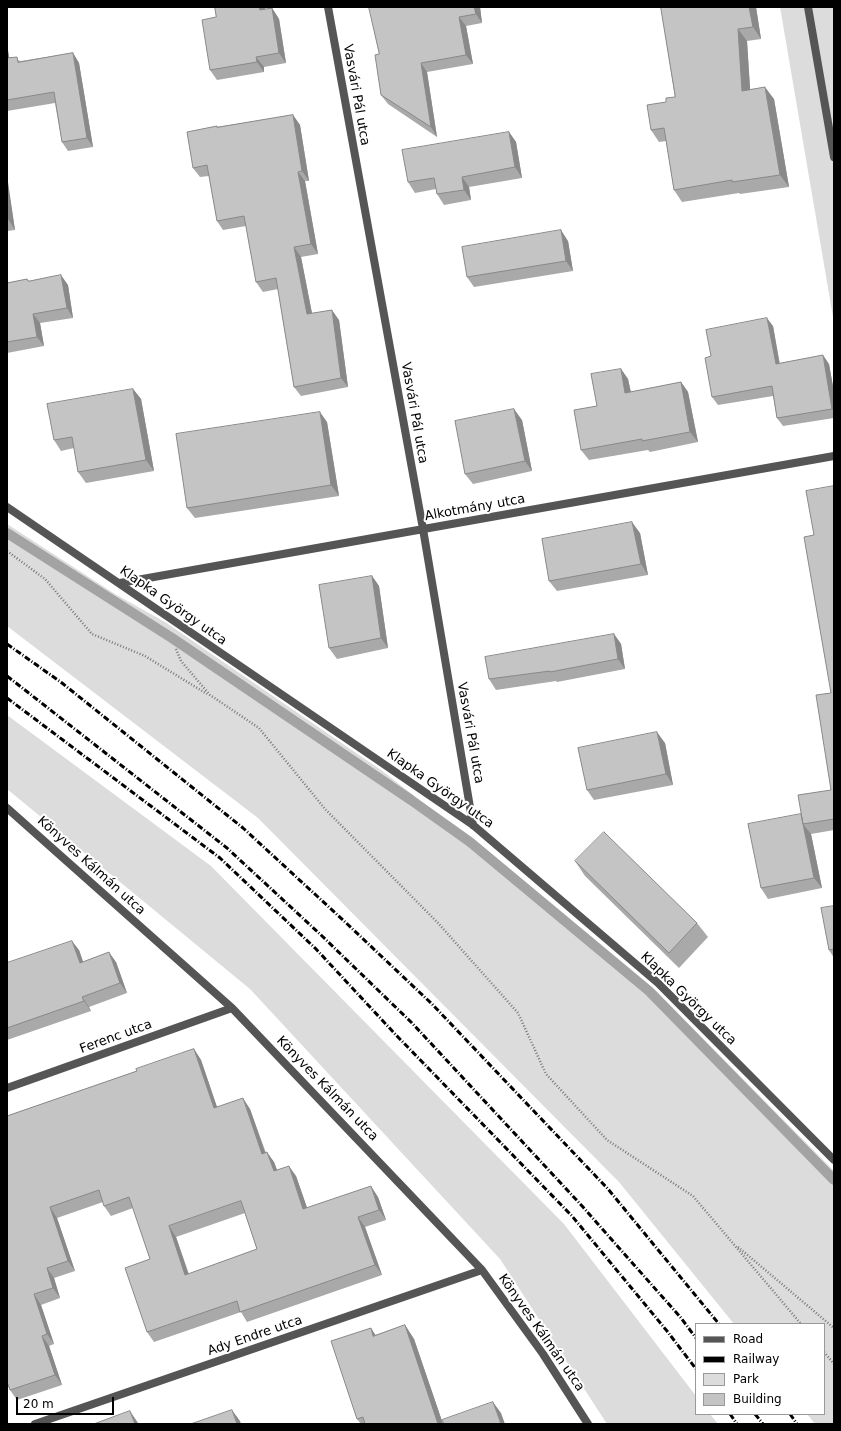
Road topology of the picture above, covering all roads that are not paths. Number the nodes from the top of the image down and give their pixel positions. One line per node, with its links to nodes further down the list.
1 (328, 7): 6 (street, Vasvári Pál utca)
2 (808, 7): 3 (street)
3 (834, 157)
4 (834, 456): 6 (street, Alkotmány utca)
5 (7, 507): 7 (street, Klapka György utca)
6 (423, 529): 7 (street, Alkotmány utca); 9 (street, Vasvári Pál utca)
7 (120, 583): 9 (street, Klapka György utca)
8 (7, 808): 10 (street, Könyves Kálmán utca)
9 (473, 825): 12 (street, Klapka György utca)
10 (232, 1008): 11 (street, Ferenc utca); 13 (street, Könyves Kálmán utca)
11 (7, 1088)
12 (834, 1160)
13 (482, 1270): 14 (street, Ady Endre utca); 15 (street, Könyves Kálmán utca)
14 (35, 1424)
15 (588, 1424)

